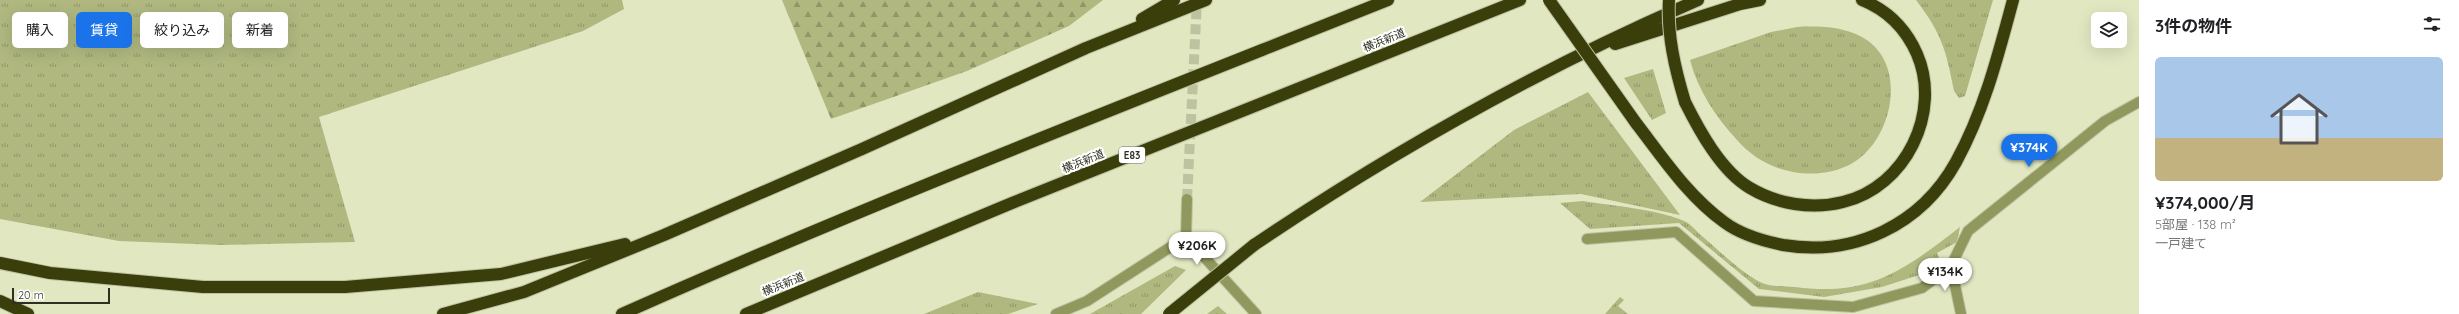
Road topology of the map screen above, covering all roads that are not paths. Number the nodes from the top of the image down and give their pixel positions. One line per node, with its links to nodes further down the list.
1 (1174, 0): 11 (highway)
2 (1206, 0): 11 (highway)
3 (1388, 0): 23 (highway)
4 (1520, 0): 24 (highway, 横浜新道 / E83)
5 (1549, 0): 10 (highway, bridge)
6 (1669, 0): 9 (highway, bridge)
7 (1698, 0): 12 (highway)
8 (1760, 0): 12 (highway)
9 (1862, 0)
10 (2013, 0)
11 (1086, 48): 15 (highway)
12 (1572, 58): 26 (highway, bridge)
13 (2139, 102): 19 (street)
14 (1187, 199): 16 (street)
15 (664, 235): 18 (highway); 22 (highway)
16 (1186, 237): 25 (street); 27 (street)
17 (1587, 239): 19 (street)
18 (0, 263)
19 (1951, 266): 28 (street)
20 (0, 301): 21 (highway)
21 (28, 314)
22 (443, 314)
23 (622, 314)
24 (746, 314)
25 (1056, 314)
26 (1169, 314)
27 (1256, 314)
28 (1962, 314)

